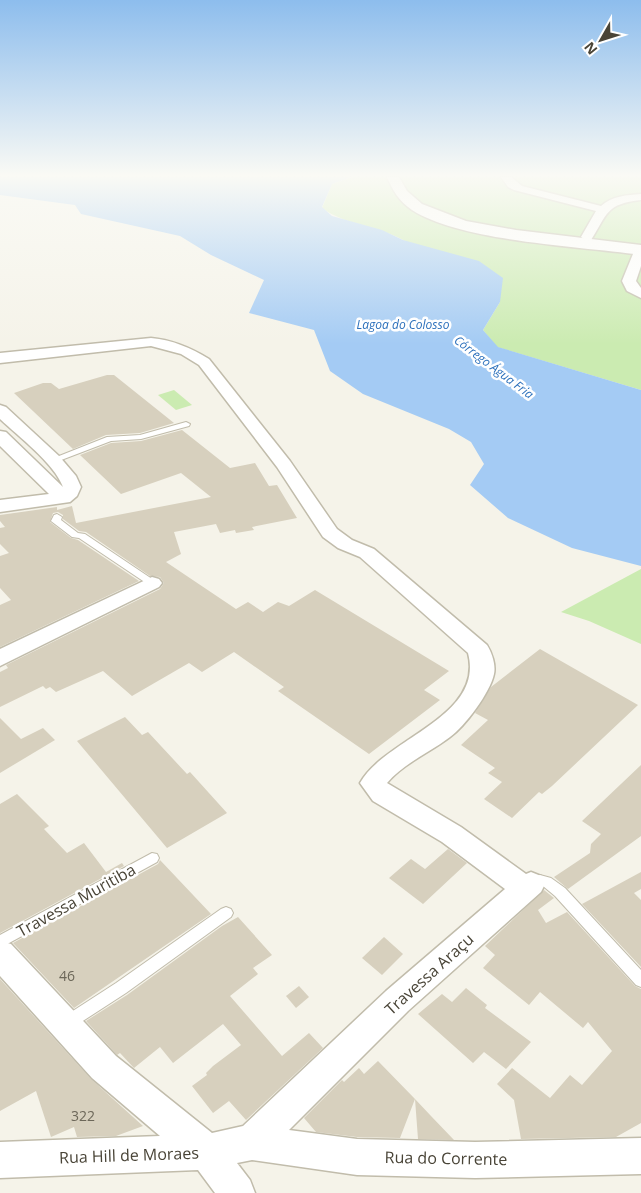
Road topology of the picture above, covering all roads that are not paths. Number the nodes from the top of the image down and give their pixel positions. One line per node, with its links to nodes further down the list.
1 (513, 233): 6 (street)
2 (554, 233): 4 (street)
3 (589, 233): 4 (street)
4 (587, 237): 5 (street)
5 (641, 244)
6 (641, 250): 7 (street)
7 (641, 294)
8 (0, 358): 19 (street)
9 (0, 410): 12 (street)
10 (186, 424): 12 (lane)
11 (0, 436): 13 (street)
12 (52, 460): 13 (street)
13 (62, 498): 14 (street)
14 (0, 506)
15 (57, 517): 16 (lane)
16 (152, 582): 17 (street)
17 (0, 658)
18 (152, 858): 21 (lane, Travessa Muritiba)
19 (528, 886): 23 (lane); 25 (street, Travessa Araçu)
20 (226, 912): 24 (lane)
21 (0, 942)
22 (0, 954): 24 (street)
23 (641, 980)
24 (65, 1025): 26 (street)
25 (252, 1142): 26 (street); 27 (street, Rua do Corrente)
26 (207, 1152): 28 (street, Rua Hill de Moraes); 29 (street, Rua Hill de Moraes)
27 (641, 1156)
28 (0, 1160)
29 (237, 1193)

